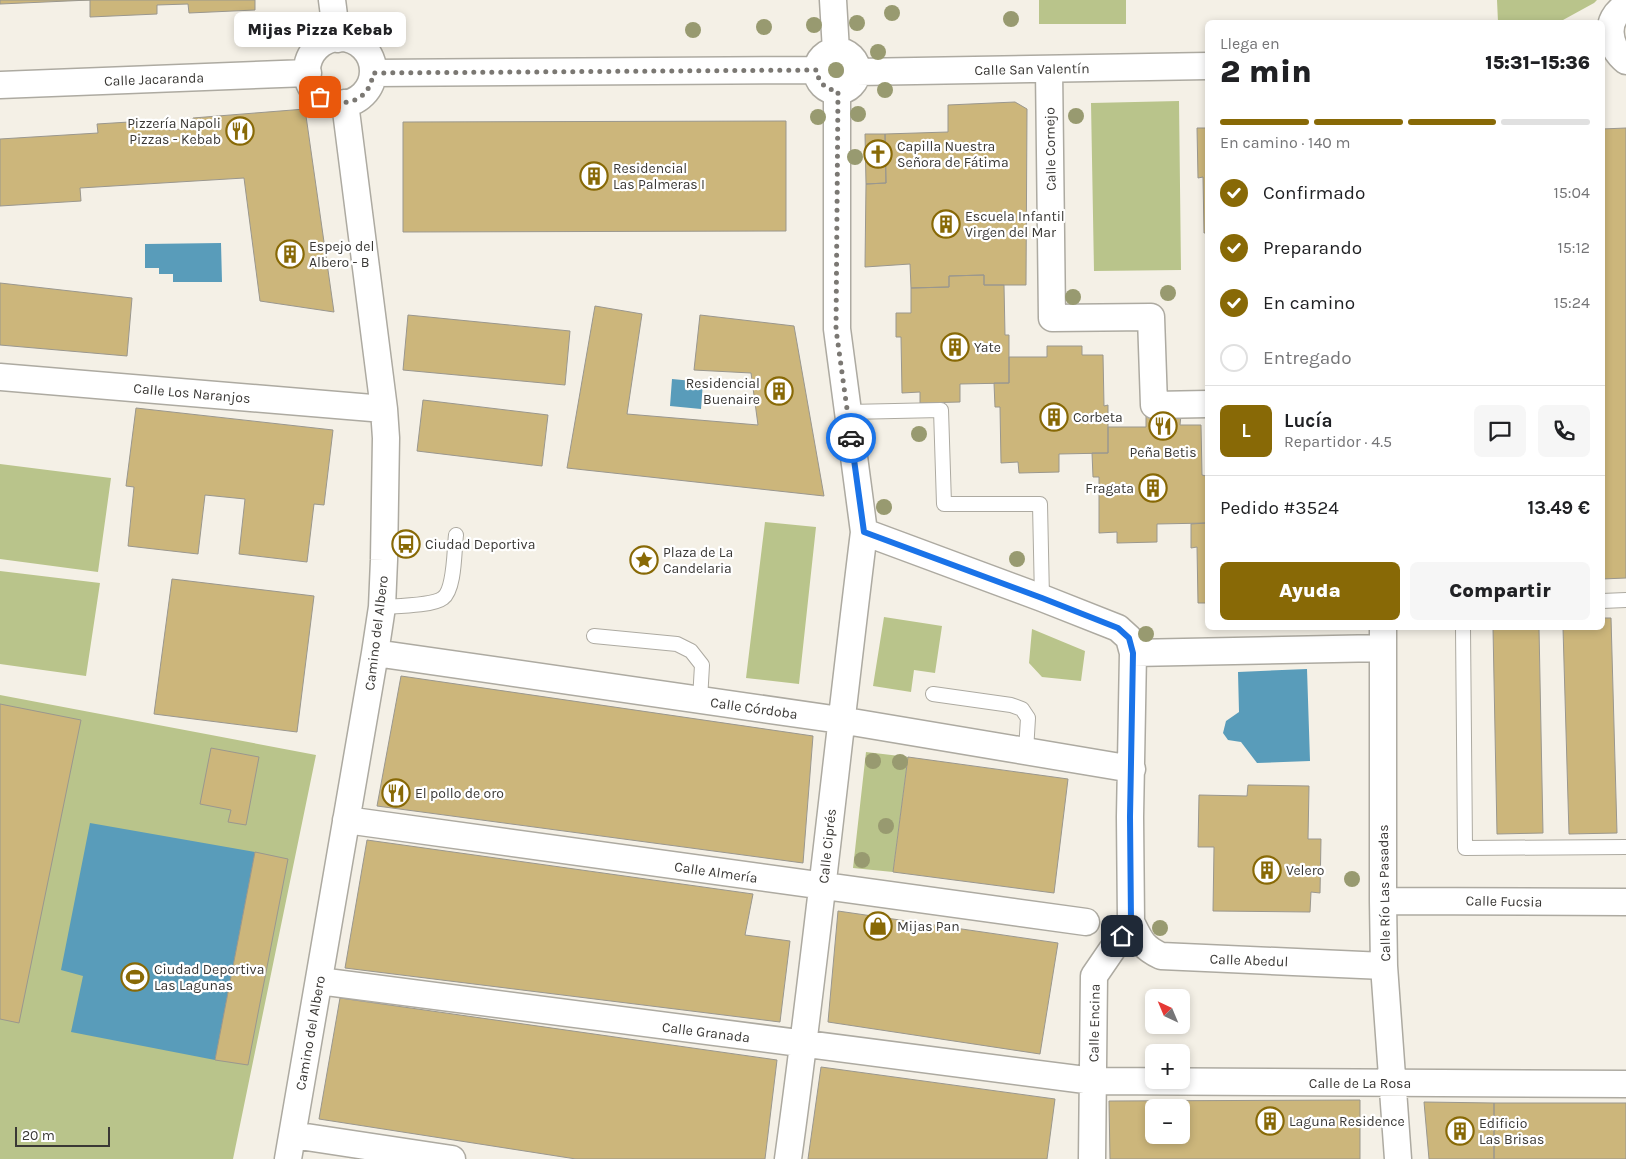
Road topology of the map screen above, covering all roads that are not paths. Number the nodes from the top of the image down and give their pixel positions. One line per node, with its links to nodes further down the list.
1 (332, 0): 4 (street)
2 (833, 0): 5 (street)
3 (1626, 6): 6 (street)
4 (338, 39): 11 (street); 12 (street)
5 (836, 51): 9 (street); 10 (street)
6 (1617, 59)
7 (1205, 66): 8 (street, Calle San Valentín)
8 (1049, 68): 10 (street, Calle San Valentín); 17 (street, Calle Cornejo)
9 (817, 70): 12 (street); 14 (street)
10 (857, 72): 14 (street)
11 (308, 73): 13 (street, Calle Jacaranda); 15 (street)
12 (373, 73): 15 (street)
13 (0, 85)
14 (838, 91): 19 (street)
15 (344, 103): 18 (street, Camino del Albero)
16 (0, 376): 18 (street, Calle Los Naranjos)
17 (1205, 404)
18 (384, 409): 25 (street, Camino del Albero)
19 (848, 412): 20 (street); 22 (lane)
20 (864, 532): 22 (street); 33 (street, Calle Ciprés)
21 (456, 535): 25 (lane)
22 (1042, 598): 30 (street)
23 (1626, 600): 24 (lane)
24 (1605, 601)
25 (382, 607): 29 (street, Camino del Albero)
26 (1463, 630): 37 (lane)
27 (594, 636): 32 (lane)
28 (1383, 638): 30 (street); 39 (street, Calle Río Las Pasadas)
29 (375, 653): 32 (street, Calle Córdoba); 36 (street, Camino del Albero)
30 (1133, 653): 35 (street)
31 (933, 694): 34 (lane)
32 (700, 700): 33 (street, Calle Córdoba)
33 (840, 720): 34 (street, Calle Córdoba); 38 (street, Calle Ciprés)
34 (1026, 751): 35 (street, Calle Córdoba)
35 (1132, 769): 42 (street)
36 (346, 820): 38 (street, Calle Almería); 44 (street, Camino del Albero)
37 (1626, 847)
38 (823, 886): 41 (street, Calle Almería); 45 (street, Calle Ciprés)
39 (1383, 901): 40 (street, Calle Fucsia); 43 (street, Calle Río Las Pasadas)
40 (1626, 902)
41 (1086, 922)
42 (1131, 922): 43 (street, Calle Abedul); 46 (street, Calle Encina)
43 (1384, 966): 47 (street, Calle Río Las Pasadas)
44 (320, 981): 45 (street, Calle Granada); 49 (street, Camino del Albero)
45 (804, 1045): 46 (street, Calle Granada); 51 (street, Calle Ciprés)
46 (1093, 1081): 47 (street, Calle de La Rosa); 52 (street, Calle Encina)
47 (1392, 1083): 48 (street, Calle de La Rosa); 53 (street, Calle Río Las Pasadas)
48 (1626, 1084)
49 (290, 1147): 50 (street)
50 (452, 1159)
51 (788, 1159)
52 (1092, 1159)
53 (1398, 1159)

